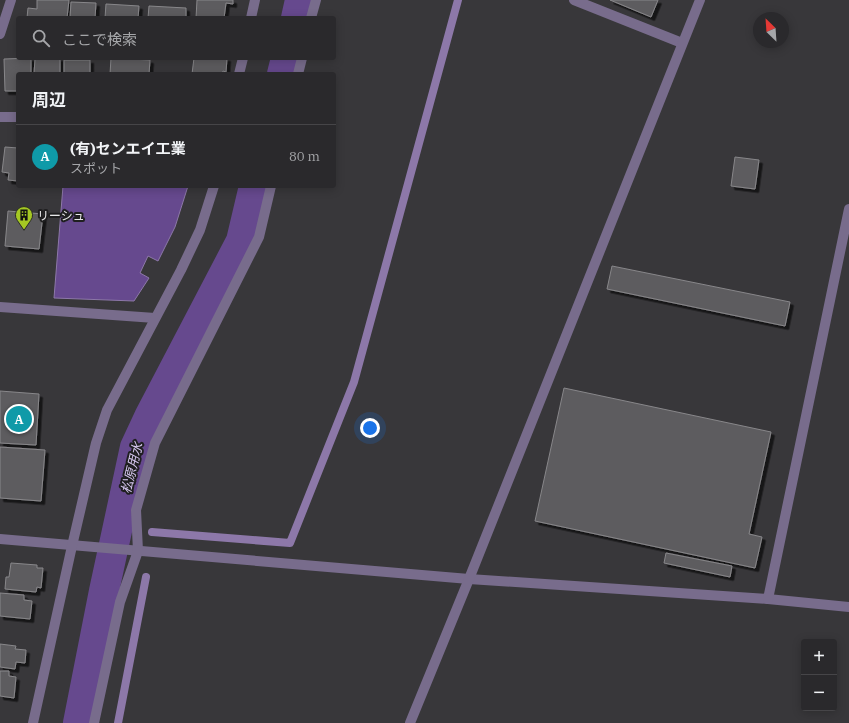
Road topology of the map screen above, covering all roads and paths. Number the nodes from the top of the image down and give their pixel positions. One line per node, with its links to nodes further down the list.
1 (10, 0): 8 (street)
2 (255, 0): 6 (street)
3 (316, 0): 7 (street)
4 (574, 0): 9 (street)
5 (700, 0): 9 (street)
6 (251, 16)
7 (312, 16)
8 (0, 34)
9 (682, 43): 24 (street)
10 (243, 60): 12 (street)
11 (302, 60): 13 (street)
12 (240, 72)
13 (298, 72)
14 (16, 116): 15 (street)
15 (0, 117)
16 (213, 188): 20 (street)
17 (271, 188): 23 (street)
18 (849, 209): 25 (street)
19 (0, 307): 20 (street)
20 (155, 318): 22 (street)
21 (0, 539): 22 (street)
22 (72, 546): 23 (street); 27 (street)
23 (138, 551): 24 (street); 28 (street)
24 (469, 579): 25 (street); 29 (street)
25 (768, 599): 26 (street)
26 (849, 607)
27 (33, 723)
28 (94, 723)
29 (410, 723)

